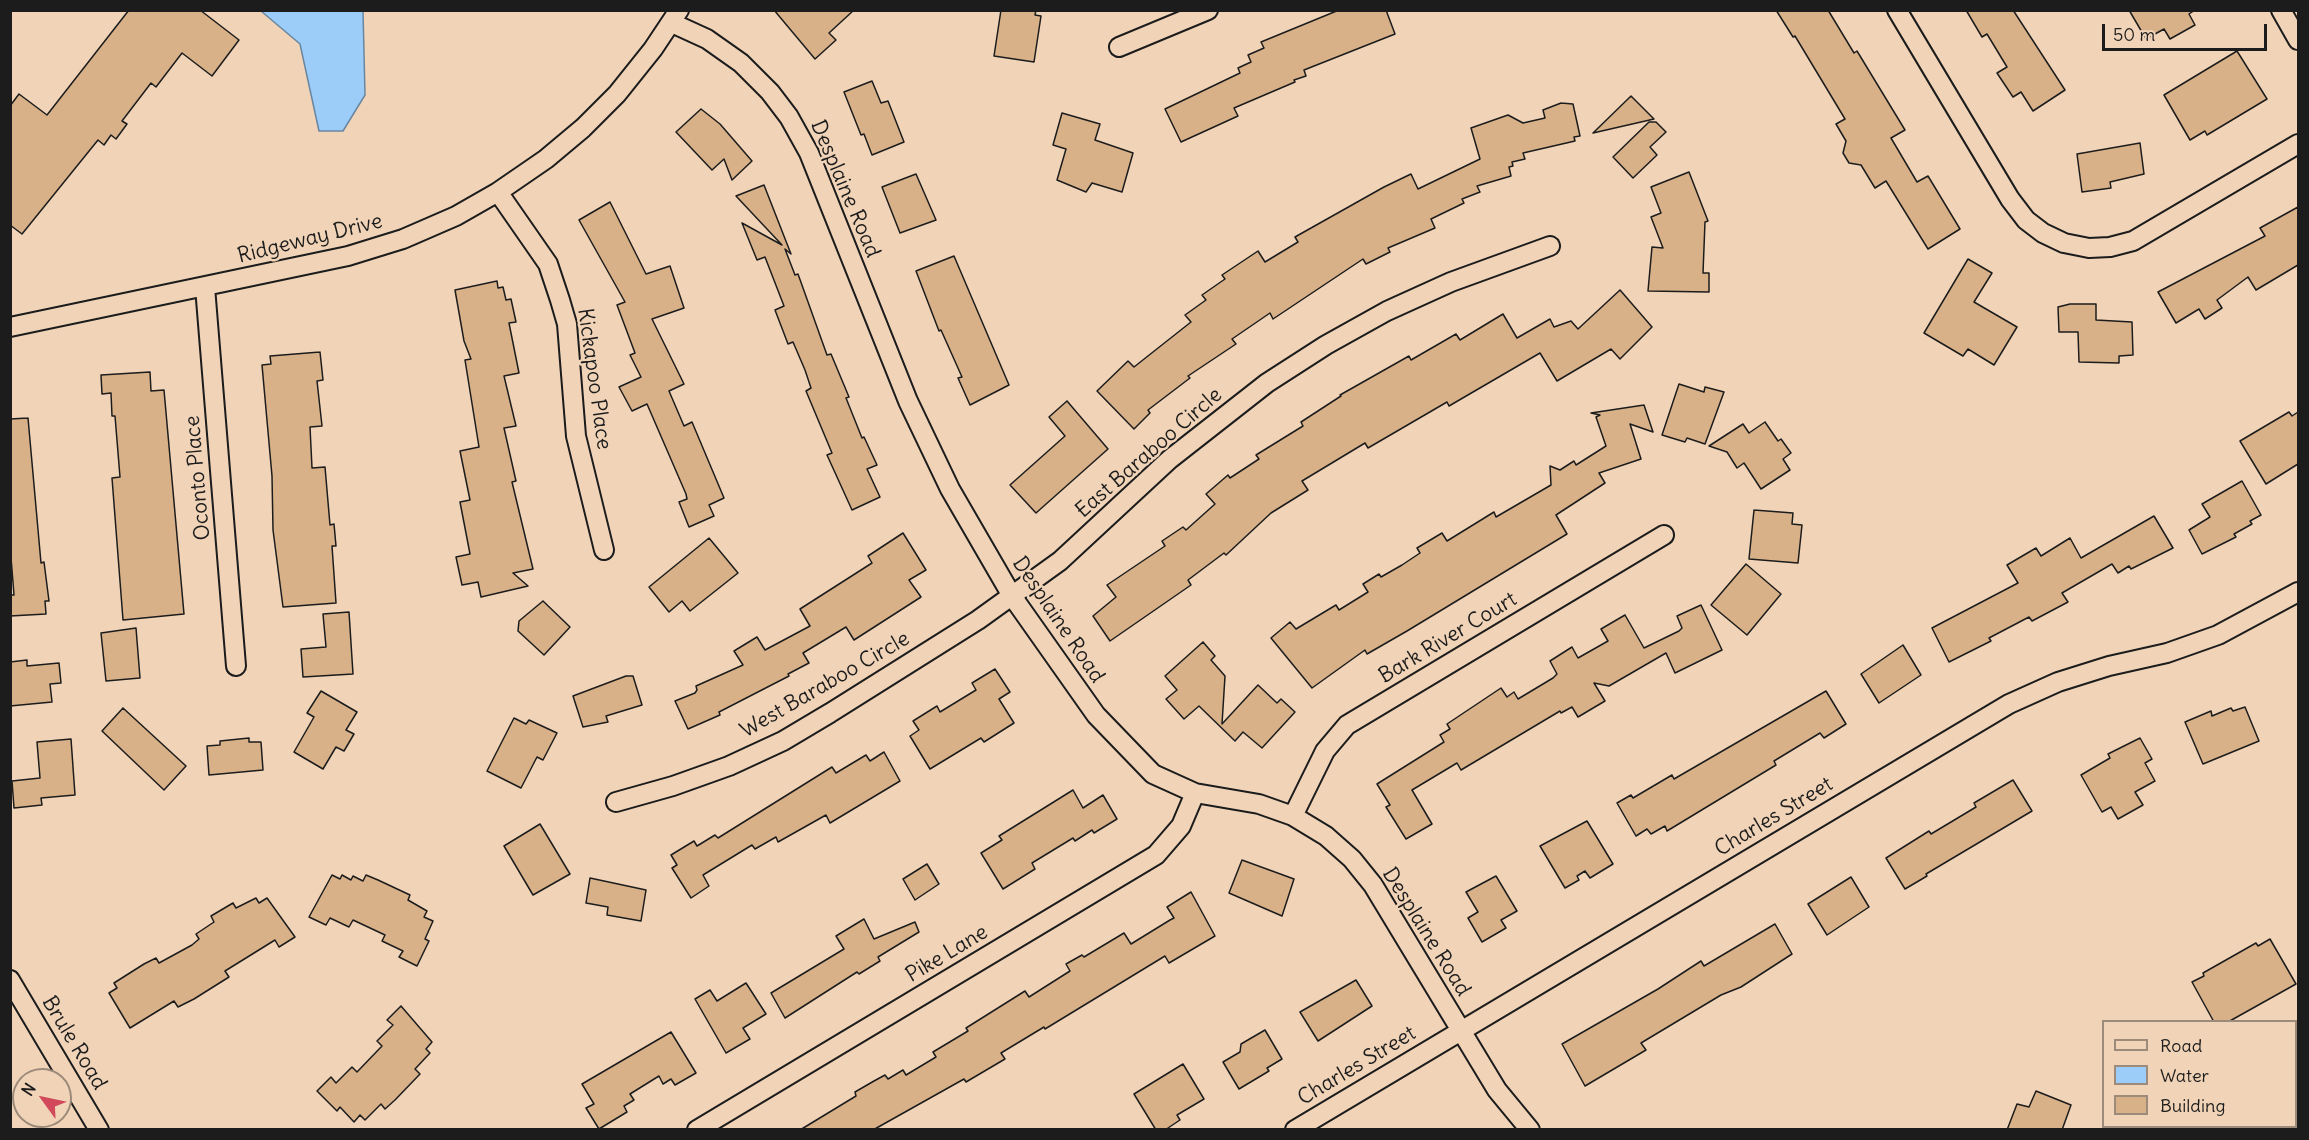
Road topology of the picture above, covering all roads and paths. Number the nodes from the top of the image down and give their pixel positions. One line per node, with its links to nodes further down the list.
1 (1208, 10): 6 (street)
2 (1897, 10): 7 (street)
3 (2281, 10): 5 (street)
4 (675, 17): 8 (street, Ridgeway Drive); 15 (street, Desplaine Road)
5 (2298, 40)
6 (1119, 47)
7 (2298, 144)
8 (498, 192): 10 (street, Ridgeway Drive); 13 (street, Kickapoo Place)
9 (1550, 246): 15 (street, East Baraboo Circle)
10 (205, 286): 11 (street, Ridgeway Drive); 16 (street, Oconto Place)
11 (10, 327)
12 (1664, 535): 19 (street, Bark River Court)
13 (604, 550)
14 (2298, 592): 21 (street, Charles Street)
15 (1012, 596): 17 (street, Desplaine Road); 18 (street, West Baraboo Circle)
16 (236, 666)
17 (1195, 793): 19 (street, Desplaine Road); 23 (street, Pike Lane)
18 (616, 802)
19 (1293, 816): 21 (street, Desplaine Road)
20 (10, 980): 22 (street, Brule Road)
21 (1460, 1031): 24 (street, Charles Street); 25 (street, Desplaine Road)
22 (99, 1130)
23 (696, 1130)
24 (1295, 1130)
25 (1530, 1130)

